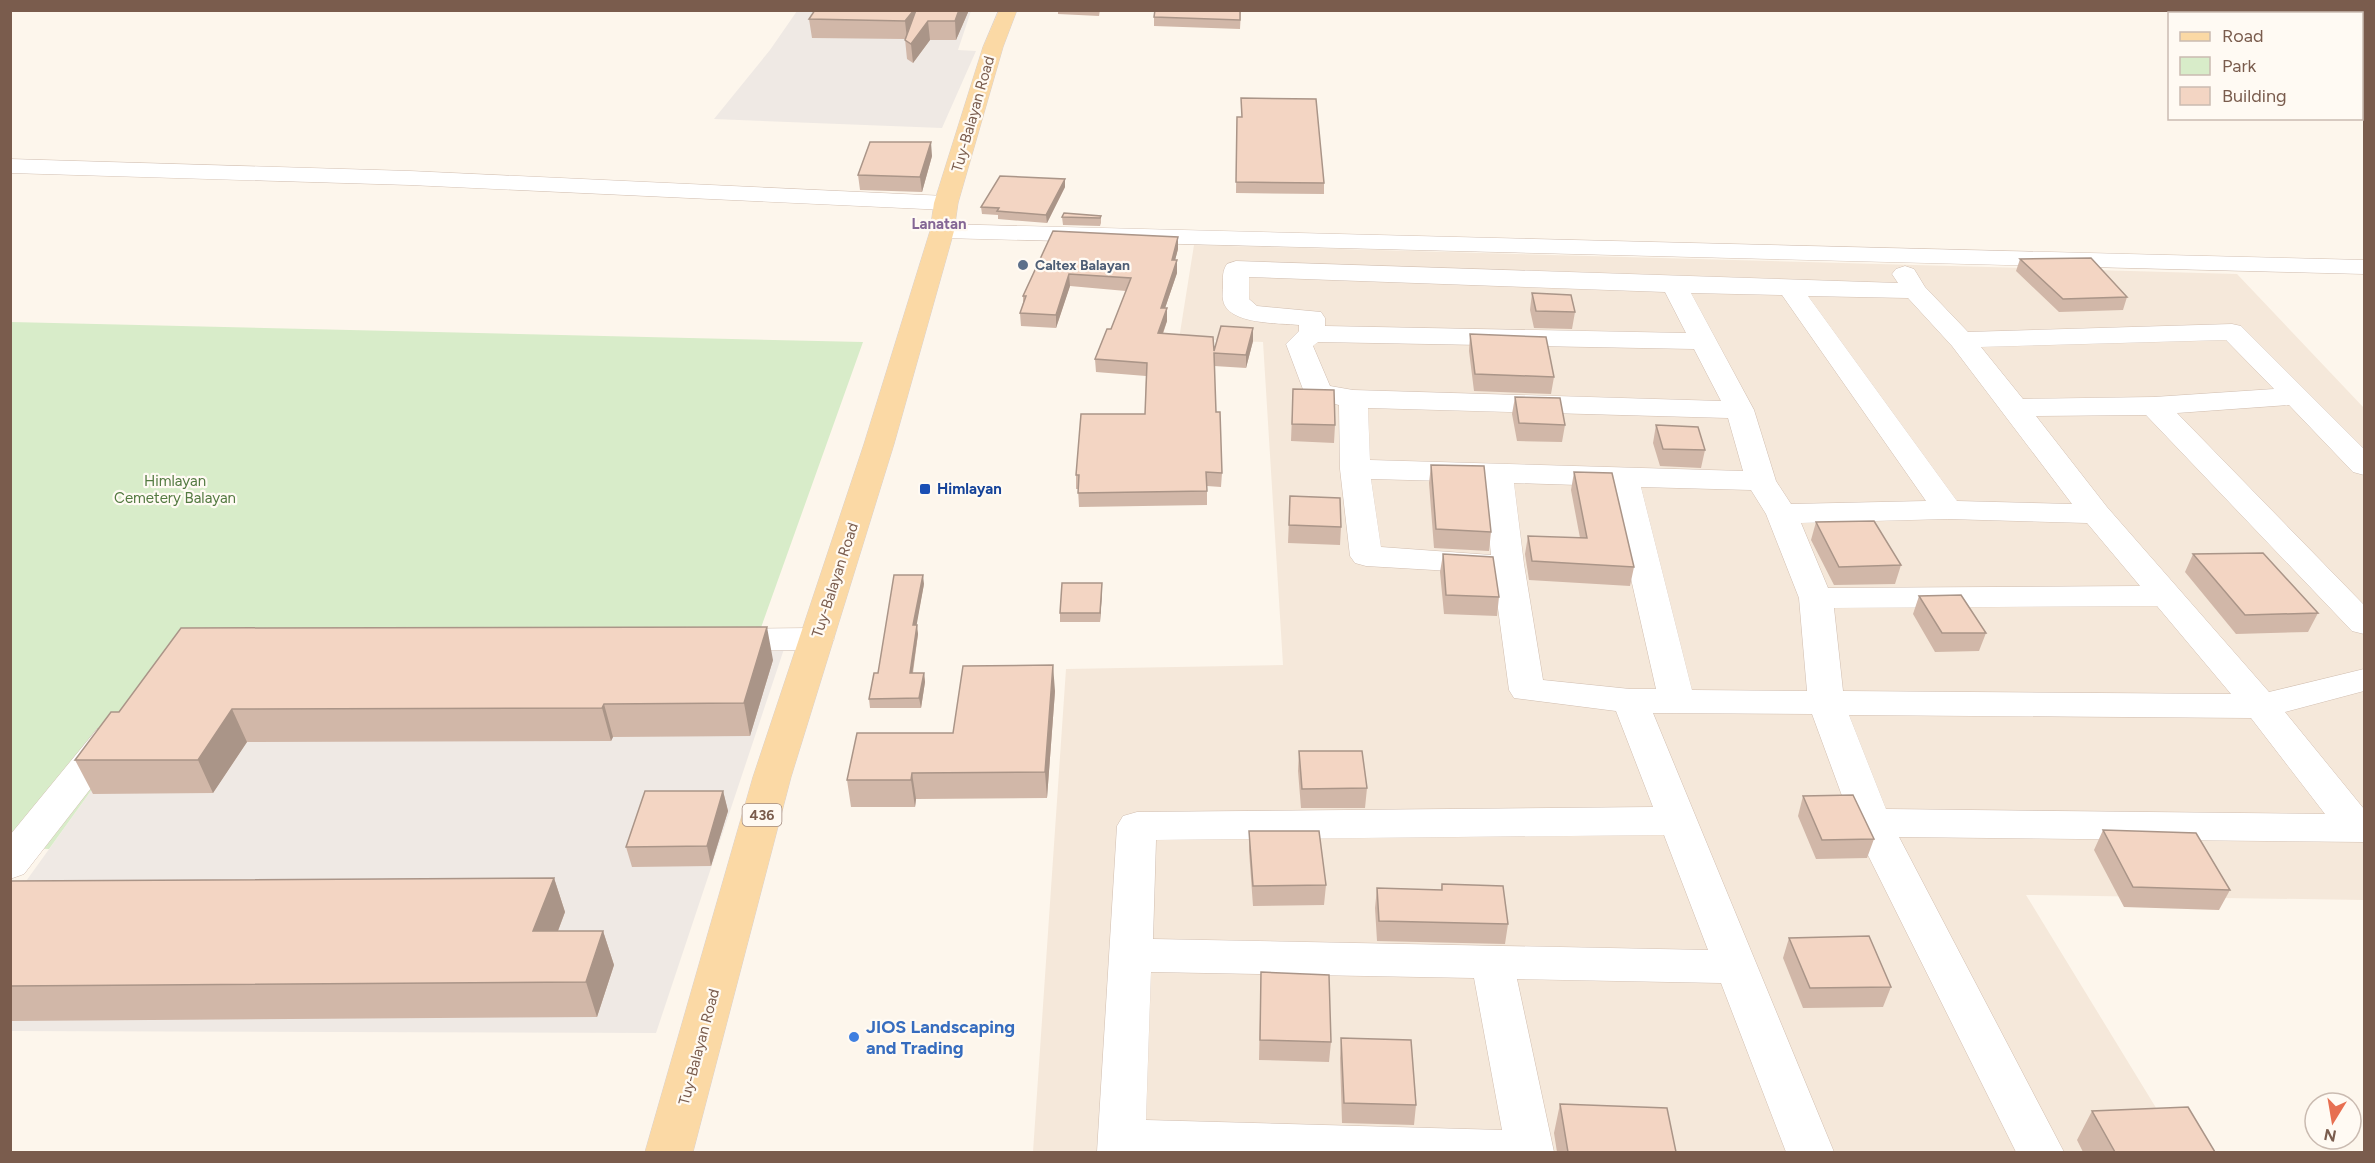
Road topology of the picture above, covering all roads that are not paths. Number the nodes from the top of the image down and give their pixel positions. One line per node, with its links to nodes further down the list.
1 (1008, 10): 3 (main road, Tuy-Balayan Road / 436)
2 (10, 166): 3 (street)
3 (944, 217): 4 (street); 29 (main road, Tuy-Balayan Road / 436)
4 (1893, 255): 5 (street); 8 (street)
5 (2364, 267)
6 (1674, 285): 7 (street); 9 (street); 11 (street)
7 (1790, 289): 8 (street); 22 (street)
8 (1915, 291): 10 (street)
9 (1312, 334): 11 (street); 13 (street)
10 (1961, 340): 12 (street); 15 (street)
11 (1703, 341): 16 (street)
12 (2295, 396): 14 (street); 17 (street)
13 (1353, 399): 16 (street); 18 (street)
14 (2154, 406): 15 (street); 28 (street)
15 (2015, 408): 24 (street)
16 (1740, 410): 21 (street)
17 (2364, 466)
18 (1355, 469): 19 (street); 25 (street)
19 (1498, 474): 20 (street); 25 (street)
20 (1623, 477): 21 (street); 33 (street)
21 (1761, 481): 23 (street)
22 (1948, 510): 23 (street); 24 (street)
23 (1782, 514): 27 (street)
24 (2096, 514): 26 (street)
25 (1508, 564): 32 (street)
26 (2167, 596): 27 (street); 35 (street)
27 (1816, 598): 34 (street)
28 (2364, 624)
29 (817, 639): 30 (street); 45 (main road, Tuy-Balayan Road / 436)
30 (697, 640)
31 (2364, 680): 35 (street)
32 (1630, 700): 33 (street); 37 (street)
33 (1677, 701): 34 (street)
34 (1826, 702): 35 (street); 38 (street)
35 (2261, 706): 39 (street)
36 (133, 709): 40 (street)
37 (1678, 821): 41 (street); 43 (street)
38 (1872, 823): 39 (street); 48 (street)
39 (2361, 828)
40 (10, 864)
41 (1131, 955): 42 (street); 44 (street)
42 (1492, 962): 43 (street); 46 (street)
43 (1737, 967): 47 (street)
44 (1121, 1146): 46 (street)
45 (669, 1152)
46 (1530, 1152)
47 (1810, 1152)
48 (2040, 1152)

